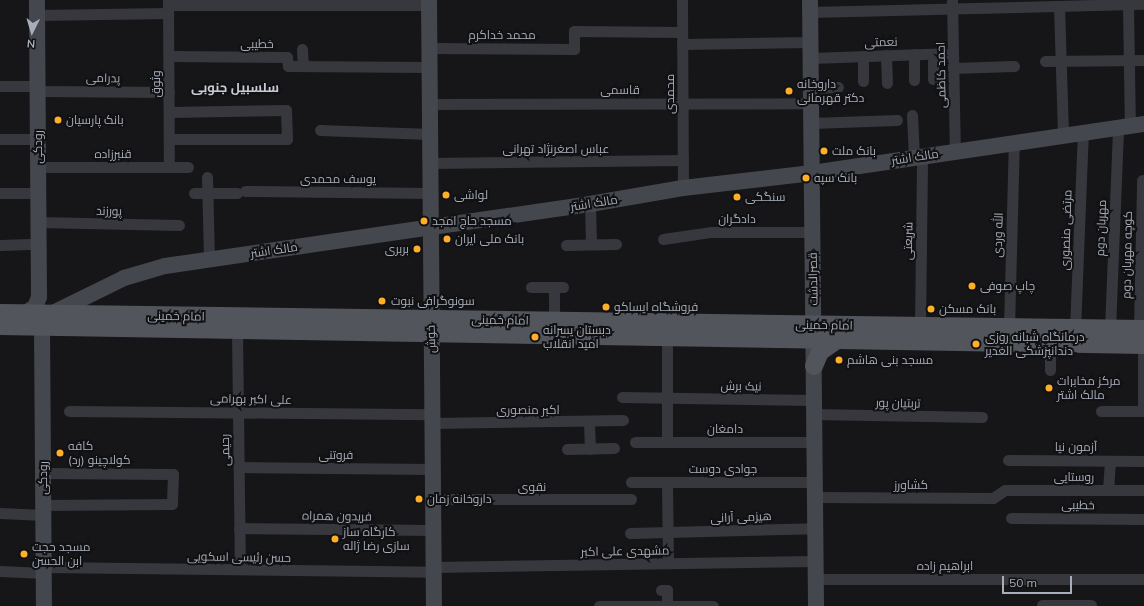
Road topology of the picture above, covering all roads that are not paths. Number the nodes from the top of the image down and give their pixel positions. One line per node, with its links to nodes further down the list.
1 (682, 0): 10 (street, محمدی)
2 (429, 3): 6 (street); 12 (main road, خوش)
3 (952, 4): 7 (street); 8 (street); 15 (street, احمد کاظمی)
4 (1144, 4): 5 (street)
5 (1128, 5): 8 (street); 21 (street, مهربان دوم)
6 (168, 6): 9 (street); 19 (street, وثوق)
7 (810, 6): 14 (main road, قصرالدشت)
8 (1058, 6): 24 (street)
9 (37, 7): 35 (main road, رودکی)
10 (682, 32): 11 (street, محمدی); 12 (street, محمد خداکرم)
11 (682, 44): 14 (street, نعمتی); 38 (street, محمدی)
12 (429, 48): 27 (main road, خوش)
13 (302, 50): 25 (street)
14 (811, 50): 20 (street, نعمتی); 37 (main road, قصرالدشت)
15 (953, 53): 17 (street, نعمتی); 28 (street, احمد کاظمی)
16 (914, 54): 17 (street, نعمتی); 18 (street, نعمتی); 30 (street)
17 (933, 54): 29 (street)
18 (886, 55): 20 (street, نعمتی); 32 (street)
19 (169, 56): 25 (street, خطیبی); 36 (street, وثوق)
20 (863, 56): 31 (street)
21 (1129, 60): 22 (street); 24 (street); 44 (street, مهربان دوم)
22 (1144, 60)
23 (1045, 61): 24 (street)
24 (1060, 61): 48 (street)
25 (303, 66): 27 (street, خطیبی)
26 (1014, 66): 28 (street)
27 (429, 67): 39 (main road, خوش)
28 (953, 68): 53 (street, احمد کاظمی)
29 (933, 79)
30 (914, 80)
31 (863, 81)
32 (887, 83)
33 (0, 86): 35 (street, پدرامی)
34 (838, 87): 37 (street, قاسمی)
35 (37, 88): 36 (street, پدرامی); 50 (main road, رودکی)
36 (169, 92): 40 (street, وثوق)
37 (811, 96): 38 (street, قاسمی); 43 (main road, قصرالدشت)
38 (683, 103): 39 (street, قاسمی); 55 (street, محمدی)
39 (430, 104): 47 (main road, خوش)
40 (169, 112): 51 (street, وثوق); 51 (street)
41 (912, 115): 54 (street)
42 (897, 120): 43 (street)
43 (811, 122): 60 (main road, قصرالدشت)
44 (1131, 126): 46 (main road, مالک اشتر); 95 (street, مهربان دوم)
45 (320, 130): 47 (street)
46 (1083, 132): 48 (main road, مالک اشتر); 94 (street, مرتضی منصوری)
47 (430, 134): 56 (main road, خوش)
48 (1063, 134): 52 (main road, مالک اشتر)
49 (0, 139): 50 (street)
50 (38, 139): 59 (main road, رودکی)
51 (169, 139): 57 (street, وثوق)
52 (1014, 142): 53 (main road, مالک اشتر); 93 (street, الله وردی)
53 (955, 150): 54 (main road, مالک اشتر)
54 (918, 156): 60 (main road, مالک اشتر); 87 (street, شریعتی)
55 (683, 160): 56 (street, عباس اصغرنژاد تهرانی); 62 (street, محمدی)
56 (430, 163): 68 (main road, خوش)
57 (169, 167): 58 (street, قنبرزاده); 59 (street, قنبرزاده)
58 (188, 167)
59 (38, 168): 65 (main road, رودکی)
60 (812, 173): 62 (main road, مالک اشتر); 73 (main road, قصرالدشت)
61 (208, 176): 67 (street)
62 (683, 188): 69 (main road, مالک اشتر)
63 (1142, 188): 80 (street, کوچه مهربان دوم)
64 (0, 193): 65 (street)
65 (38, 193): 70 (main road, رودکی)
66 (194, 193): 67 (street, یوسف محمدی)
67 (208, 193): 68 (street, یوسف محمدی); 81 (street)
68 (430, 193): 72 (main road, خوش)
69 (590, 204): 72 (main road, مالک اشتر); 78 (street)
70 (38, 222): 71 (street, پورزند); 76 (main road, رودکی)
71 (179, 225)
72 (430, 228): 81 (main road, مالک اشتر); 91 (main road, خوش)
73 (812, 232): 74 (street, دادگران); 97 (main road, قصرالدشت)
74 (663, 239)
75 (0, 244): 76 (street)
76 (38, 244): 86 (main road, رودکی)
77 (566, 244): 78 (street)
78 (591, 244): 79 (street)
79 (616, 244)
80 (1142, 247): 99 (street, کوچه مهربان دوم)
81 (210, 260): 84 (main road, مالک اشتر)
82 (531, 287): 88 (street)
83 (909, 309): 87 (street)
84 (53, 312): 86 (main road, امام خمینی); 89 (main road, امام خمینی)
85 (0, 313): 86 (main road, امام خمینی)
86 (25, 313)
87 (920, 318): 93 (main road, امام خمینی); 97 (main road, امام خمینی)
88 (554, 320): 91 (main road, امام خمینی); 97 (main road, امام خمینی)
89 (264, 323): 91 (main road, امام خمینی); 96 (main road, امام خمینی)
90 (0, 326): 92 (main road, امام خمینی)
91 (431, 326): 98 (main road, امام خمینی); 112 (main road, خوش)
92 (42, 327): 96 (main road, امام خمینی); 126 (main road, رودکی)
93 (1008, 328): 94 (main road, امام خمینی)
94 (1075, 329): 95 (main road, امام خمینی)
95 (1110, 329): 99 (main road, امام خمینی)
96 (237, 330): 110 (street, رحیمی)
97 (814, 332): 98 (main road, امام خمینی); 100 (main road, امام خمینی); 102 (main road, قصرالدشت)
98 (667, 337): 105 (street)
99 (1143, 337): 101 (main road, امام خمینی); 109 (street, کوچه مهربان دوم)
100 (837, 340): 101 (main road, امام خمینی); 102 (main road)
101 (1050, 343): 103 (street)
102 (814, 366): 106 (main road, قصرالدشت)
103 (1050, 370)
104 (622, 397): 105 (street, نیک برش)
105 (667, 398): 106 (street, نیک برش); 116 (street)
106 (814, 407): 111 (street, تربتیان پور); 117 (main road, قصرالدشت)
107 (69, 411): 110 (street, علی اکبر بهرامی)
108 (1101, 411): 109 (street)
109 (1144, 411)
110 (238, 412): 112 (street, علی اکبر بهرامی); 124 (street, رحیمی)
111 (982, 417)
112 (433, 419): 114 (street, اکبر منصوری); 125 (main road, خوش)
113 (623, 420): 114 (street, اکبر منصوری)
114 (589, 422): 120 (street)
115 (635, 442): 116 (street, دامغان)
116 (667, 442): 117 (street, دامغان)
117 (815, 442): 129 (main road, قصرالدشت)
118 (614, 448): 120 (street)
119 (567, 449): 120 (street)
120 (590, 449)
121 (1008, 460): 122 (street, آزمون نیا)
122 (1110, 460): 123 (street, آزمون نیا); 131 (street)
123 (1144, 461)
124 (238, 467): 125 (street, فروتنی); 139 (street, رحیمی)
125 (433, 469): 134 (main road, خوش)
126 (43, 472): 135 (main road, رودکی); 135 (street)
127 (631, 482): 128 (street, جوادی دوست)
128 (667, 482): 129 (street, جوادی دوست); 142 (street)
129 (815, 490): 130 (street, کشاورز); 140 (main road, قصرالدشت)
130 (1005, 490): 131 (street, روستایی)
131 (1108, 490): 132 (street, روستایی)
132 (1144, 490)
133 (631, 499): 134 (street, نقوی)
134 (434, 500): 141 (main road, خوش)
135 (44, 510): 136 (street); 147 (main road, رودکی)
136 (0, 512)
137 (1011, 518): 138 (street, خطیبی)
138 (1144, 519)
139 (239, 528): 141 (street, فریدون همراه); 148 (street, رحیمی)
140 (816, 528): 142 (street, هیزمی آرانی); 144 (main road, قصرالدشت)
141 (434, 530): 146 (main road, خوش)
142 (668, 532): 143 (street, هیزمی آرانی); 145 (street)
143 (630, 533)
144 (816, 561): 145 (street, مشهدی علی اکبر); 150 (main road, قصرالدشت)
145 (668, 563): 146 (street, مشهدی علی اکبر)
146 (434, 569): 148 (street, حسن رئیسی اسکویی); 157 (main road, خوش)
147 (44, 570): 148 (street, حسن رئیسی اسکویی); 149 (street, حسن رئیسی اسکویی); 156 (main road, رودکی)
148 (240, 570)
149 (0, 571)
150 (816, 578): 151 (street, ابراهیم زاده); 161 (main road, قصرالدشت)
151 (1144, 579)
152 (661, 590): 159 (street)
153 (1042, 605): 154 (street)
154 (1073, 605): 155 (street)
155 (1091, 605)
156 (44, 606)
157 (434, 606)
158 (599, 606): 159 (street)
159 (667, 606): 160 (street)
160 (713, 606)
161 (816, 606)

